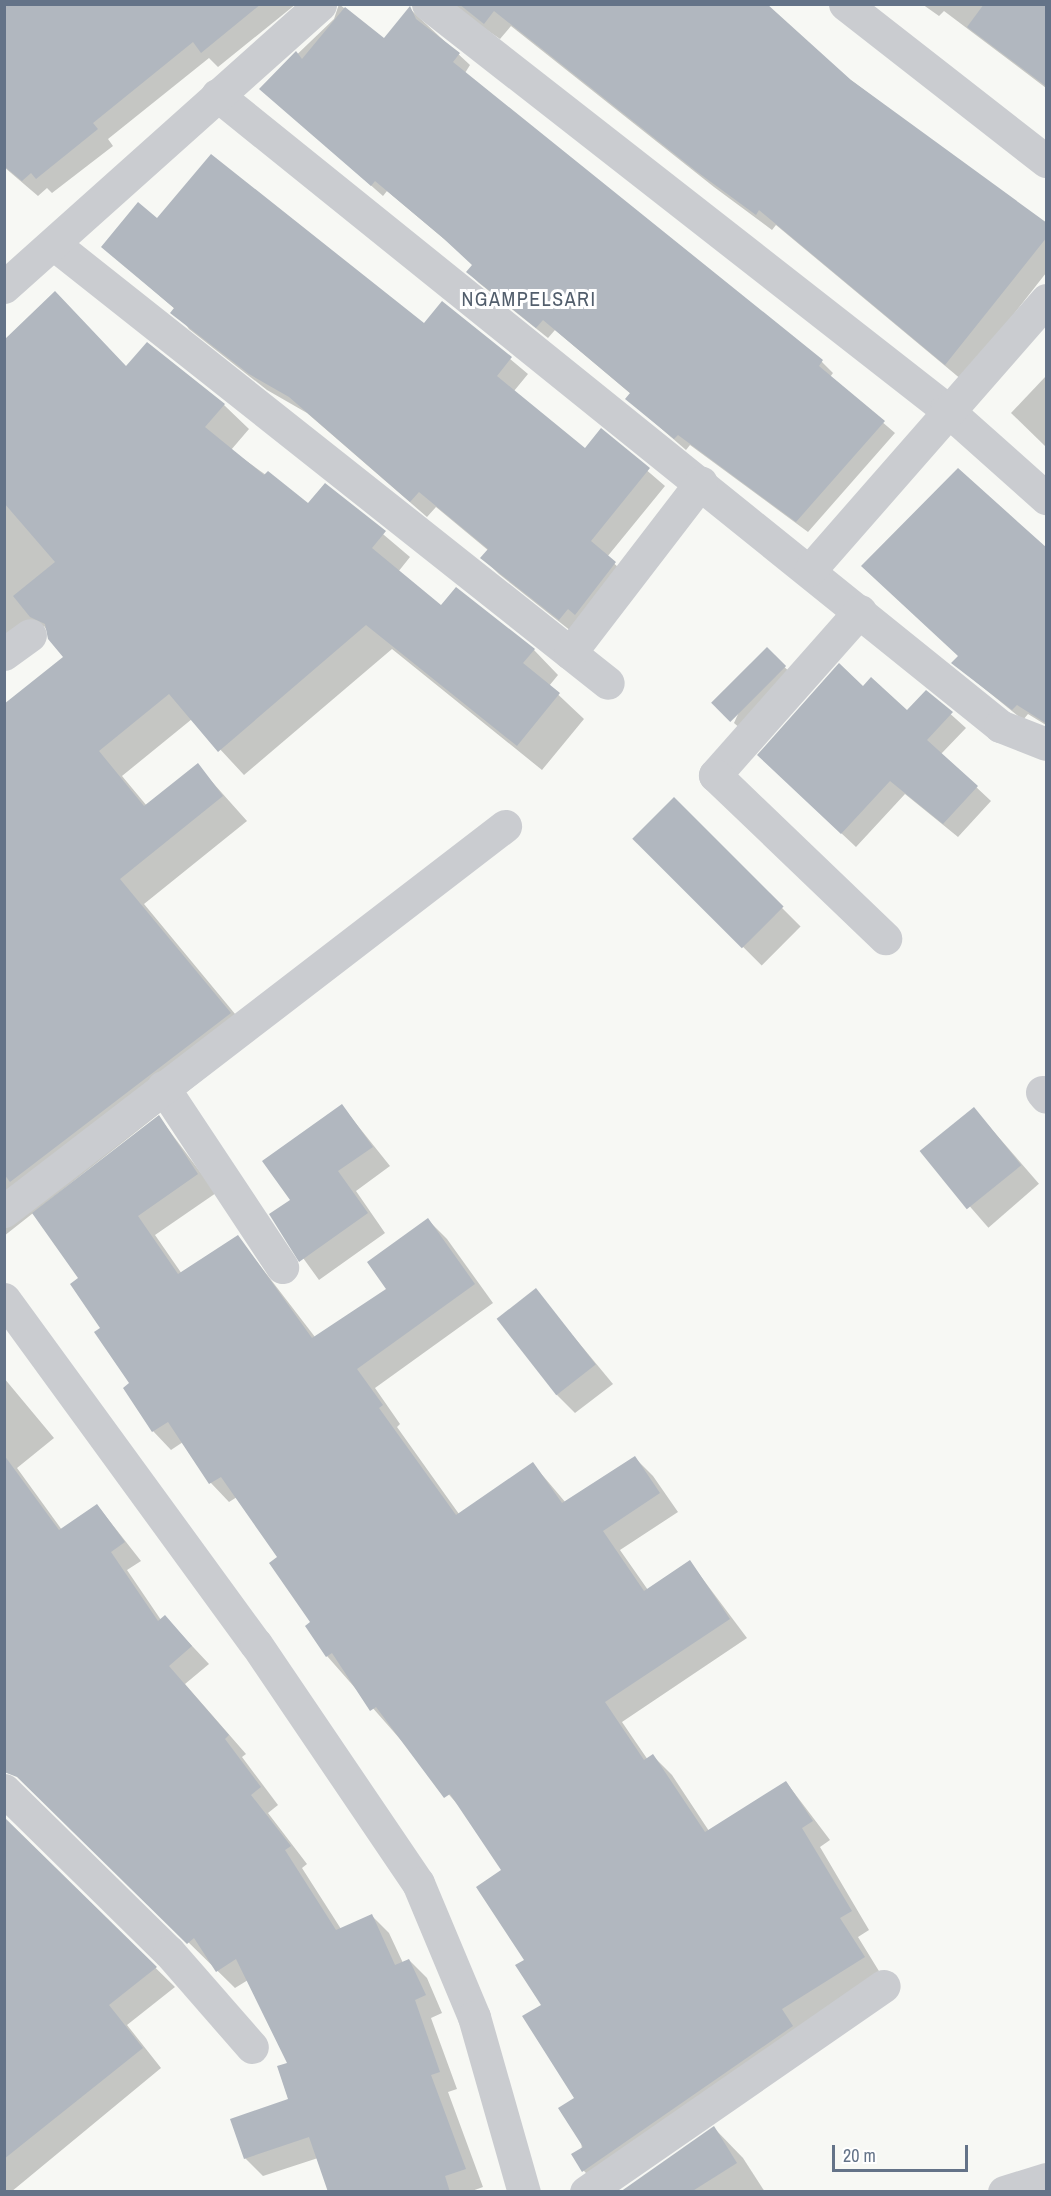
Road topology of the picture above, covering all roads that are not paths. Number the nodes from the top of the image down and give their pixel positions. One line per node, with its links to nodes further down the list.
1 (320, 4): 4 (street)
2 (428, 4): 9 (street)
3 (846, 4): 5 (street)
4 (217, 95): 6 (street); 10 (street)
5 (1047, 161)
6 (55, 245): 7 (street); 15 (street)
7 (4, 287)
8 (1047, 300): 9 (street)
9 (946, 409): 11 (street); 12 (street)
10 (701, 482): 12 (street); 15 (street)
11 (1047, 498)
12 (810, 570): 13 (street)
13 (860, 611): 18 (street); 20 (street)
14 (30, 635): 16 (street)
15 (570, 653): 17 (street)
16 (4, 654)
17 (608, 683)
18 (1047, 744)
19 (505, 826): 21 (street)
20 (885, 938)
21 (163, 1087): 22 (street); 23 (street)
22 (4, 1210)
23 (282, 1267)
24 (4, 1299): 29 (street)
25 (4, 1790): 27 (street)
26 (884, 1986): 30 (street)
27 (252, 2047)
28 (1047, 2179): 31 (street)
29 (524, 2192)
30 (586, 2192)
31 (1004, 2192)

